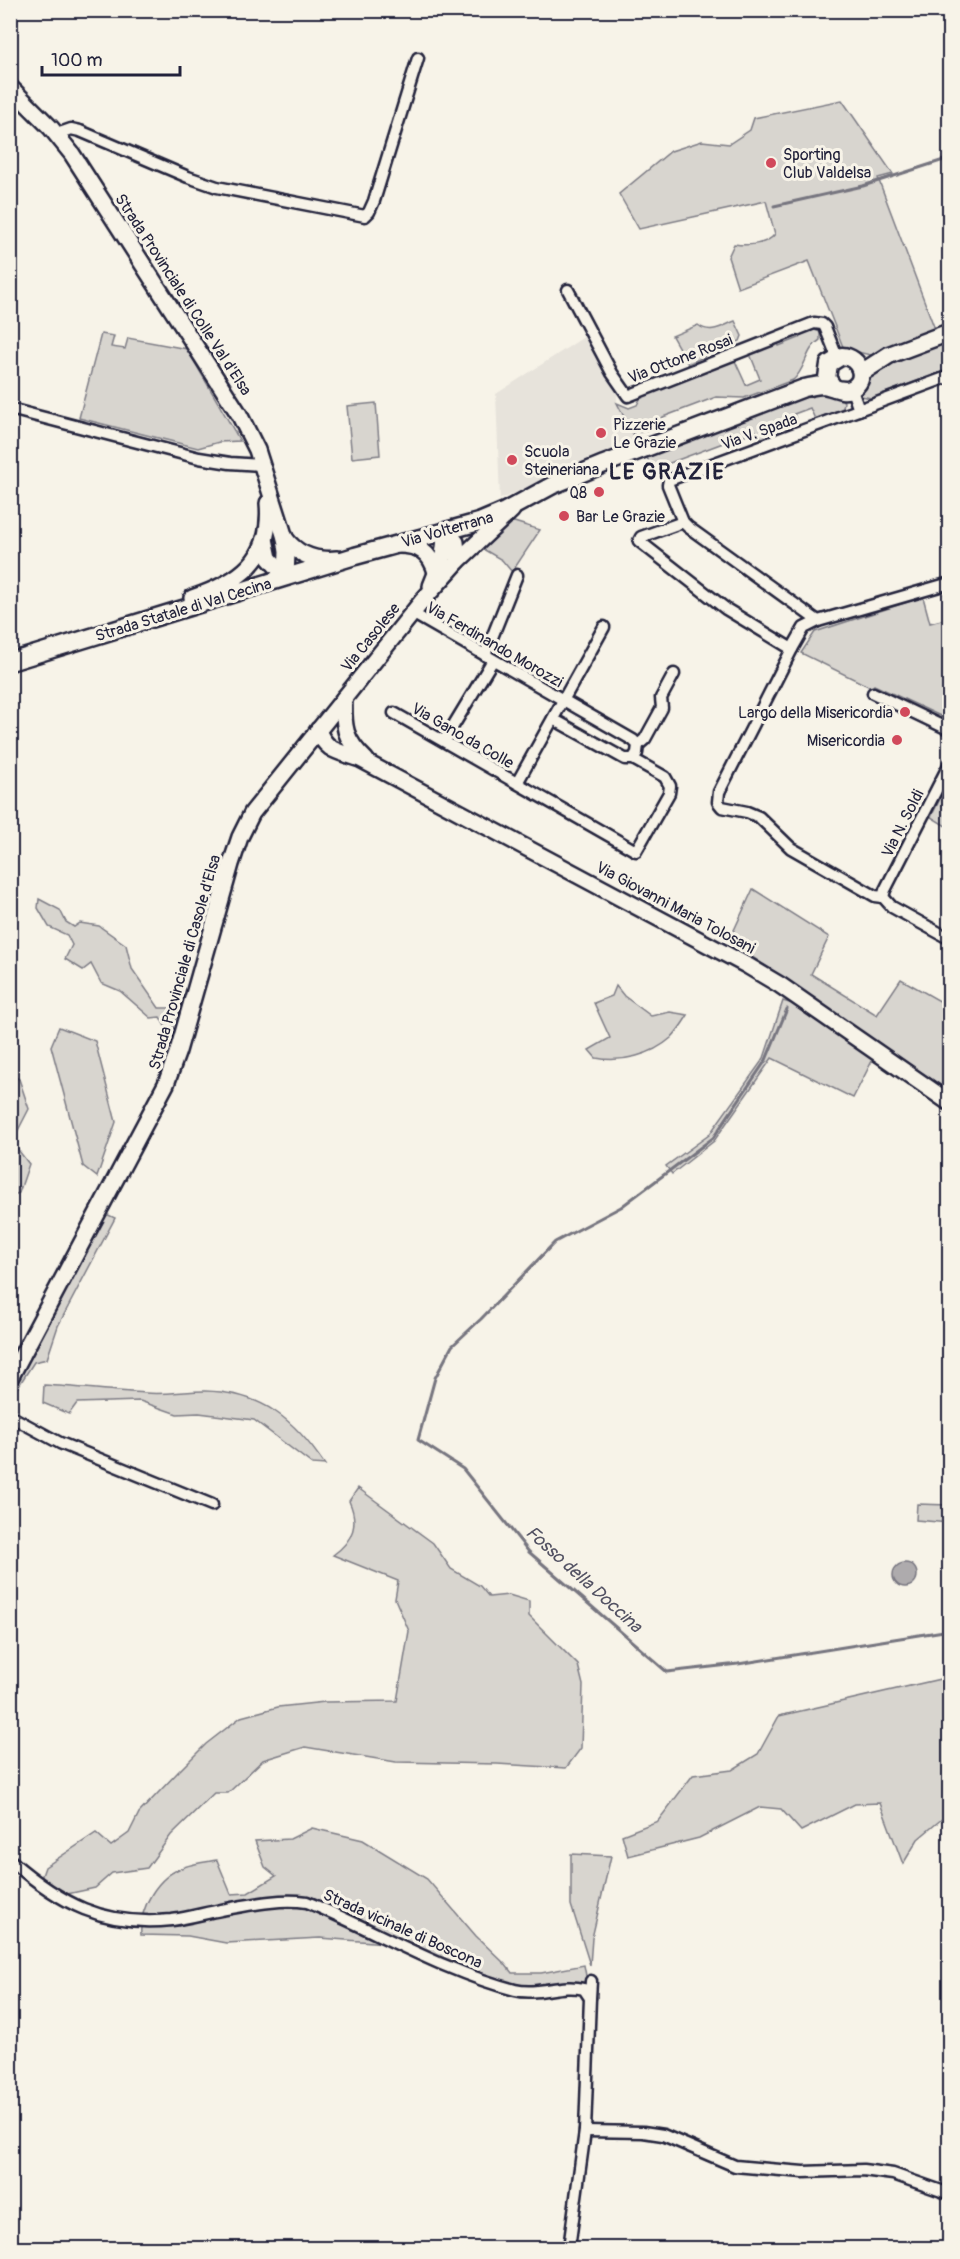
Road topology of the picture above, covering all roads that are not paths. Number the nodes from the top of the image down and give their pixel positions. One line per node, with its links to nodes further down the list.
1 (418, 58): 3 (street)
2 (10, 87): 3 (main road, Strada Provinciale di Colle Val d'Elsa)
3 (57, 134): 12 (main road, Strada Provinciale di Colle Val d'Elsa)
4 (568, 290): 6 (street, Via Ottone Rosai)
5 (950, 332): 7 (main road, Via Volterrana)
6 (837, 357): 7 (main road); 9 (main road, Via Volterrana)
7 (858, 366): 9 (main road, Via Volterrana)
8 (950, 376): 11 (street, Via V. Spada)
9 (837, 384): 11 (street); 14 (main road, Via Volterrana)
10 (10, 409): 12 (street)
11 (859, 410): 15 (street, Via V. Spada)
12 (261, 465): 13 (main road, Strada Provinciale di Colle Val d'Elsa)
13 (265, 480): 17 (main road, Strada Provinciale di Colle Val d'Elsa); 18 (main road, Strada Provinciale di Colle Val d'Elsa)
14 (516, 506): 16 (main road, Via Volterrana); 21 (main road, Via Casolese)
15 (683, 522): 28 (street); 31 (street)
16 (446, 531): 19 (main road, Via Volterrana); 21 (main road); 22 (main road, Via Casolese)
17 (285, 538): 20 (main road); 24 (main road, Strada Provinciale di Colle Val d'Elsa)
18 (265, 539): 24 (main road, Strada Provinciale di Colle Val d'Elsa); 30 (main road, Strada Provinciale di Colle Val d'Elsa)
19 (392, 544): 20 (main road, Via Volterrana); 22 (main road)
20 (355, 555): 24 (main road, Strada Statale di Val Cecina)
21 (458, 561): 26 (main road, Via Casolese)
22 (436, 572): 26 (main road, Via Casolese)
23 (517, 574): 32 (street)
24 (286, 577): 30 (main road, Strada Statale di Val Cecina)
25 (950, 583): 28 (street)
26 (423, 600): 27 (main road, Via Casolese)
27 (412, 613): 32 (street, Via Ferdinando Morozzi); 36 (main road, Via Casolese)
28 (818, 621): 31 (street)
29 (604, 627): 37 (street, Via Gano da Colle)
30 (114, 630): 33 (main road, Strada Statale di Val Cecina)
31 (792, 648): 49 (street)
32 (489, 657): 37 (street, Via Ferdinando Morozzi); 42 (street)
33 (10, 662)
34 (674, 674): 43 (street)
35 (873, 693): 41 (street)
36 (344, 698): 40 (main road, Strada Provinciale di Casole d'Elsa); 44 (main road)
37 (564, 700): 39 (street, Via Gano da Colle); 43 (street, Via Ferdinando Morozzi)
38 (394, 713): 42 (street, Via Gano da Colle)
39 (553, 719): 45 (street); 48 (street, Via Gano da Colle)
40 (318, 730): 44 (main road, Via Giovanni Maria Tolosani); 46 (main road, Strada Provinciale di Casole d'Elsa)
41 (950, 730)
42 (444, 741): 48 (street, Via Gano da Colle)
43 (638, 745): 45 (street)
44 (344, 747): 46 (main road); 51 (main road, Via Giovanni Maria Tolosani)
45 (633, 759): 48 (street, Via Gano da Colle)
46 (293, 761): 52 (main road, Strada Provinciale di Casole d'Elsa)
47 (950, 763): 49 (street, Via N. Soldi)
48 (517, 783)
49 (883, 897): 50 (street)
50 (950, 939)
51 (950, 1103)
52 (10, 1378)
53 (10, 1416): 54 (street)
54 (212, 1505)
55 (10, 1860): 57 (street, Strada vicinale di Boscona)
56 (591, 1981): 57 (street)
57 (590, 1998): 58 (street)
58 (585, 2132): 59 (street); 60 (street)
59 (950, 2194)
60 (569, 2248)

